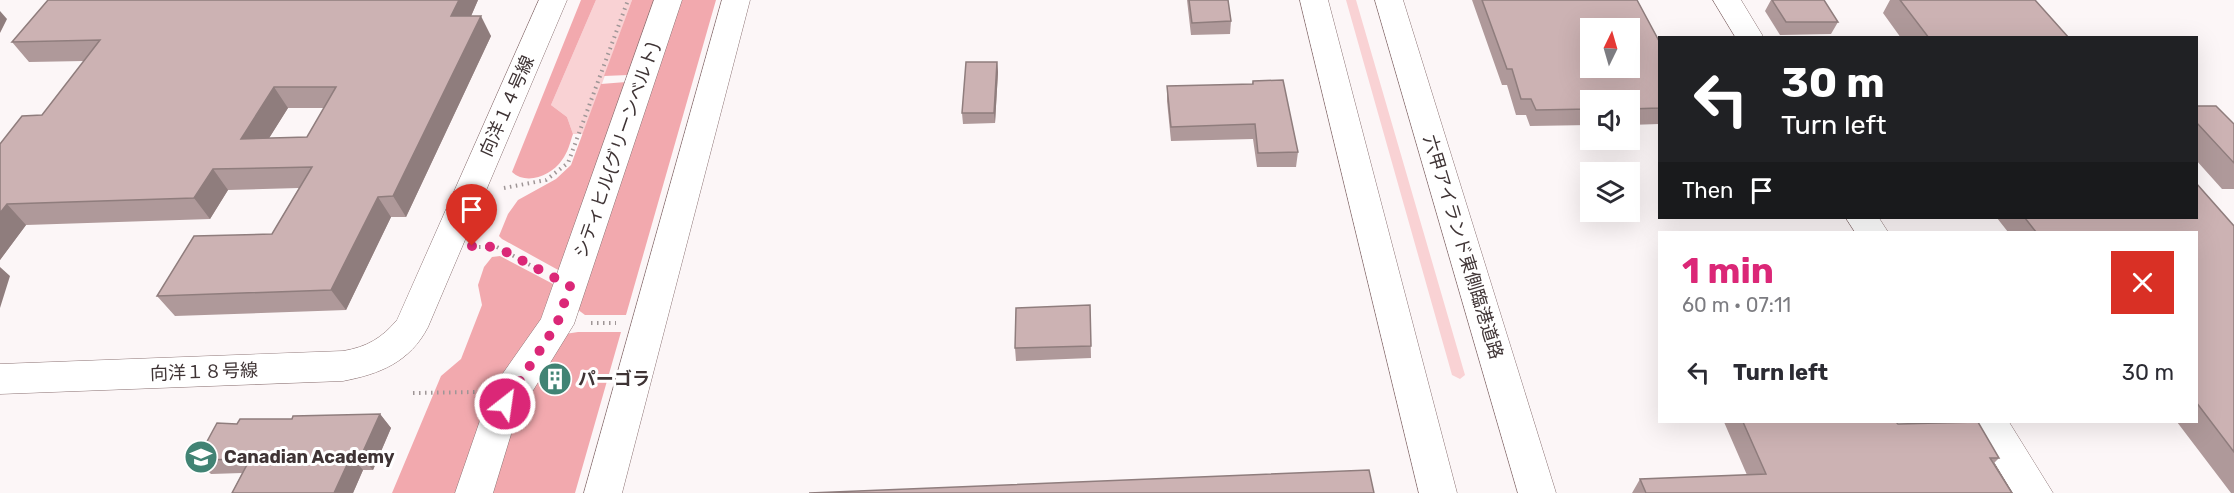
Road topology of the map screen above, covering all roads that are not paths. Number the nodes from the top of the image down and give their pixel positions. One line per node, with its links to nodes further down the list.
1 (553, 0): 8 (street, 向洋１４号線)
2 (668, 0): 11 (street, シティヒル(グリーンベルト))
3 (736, 0): 12 (street)
4 (1314, 0): 13 (street)
5 (1389, 0): 14 (street, 六甲アイランド東側臨港道路)
6 (1727, 0): 7 (street)
7 (1749, 36)
8 (401, 342): 9 (street, 向洋１８号線)
9 (0, 379)
10 (1990, 423): 15 (street)
11 (474, 493)
12 (603, 493)
13 (1438, 493)
14 (1537, 493)
15 (2034, 493)

